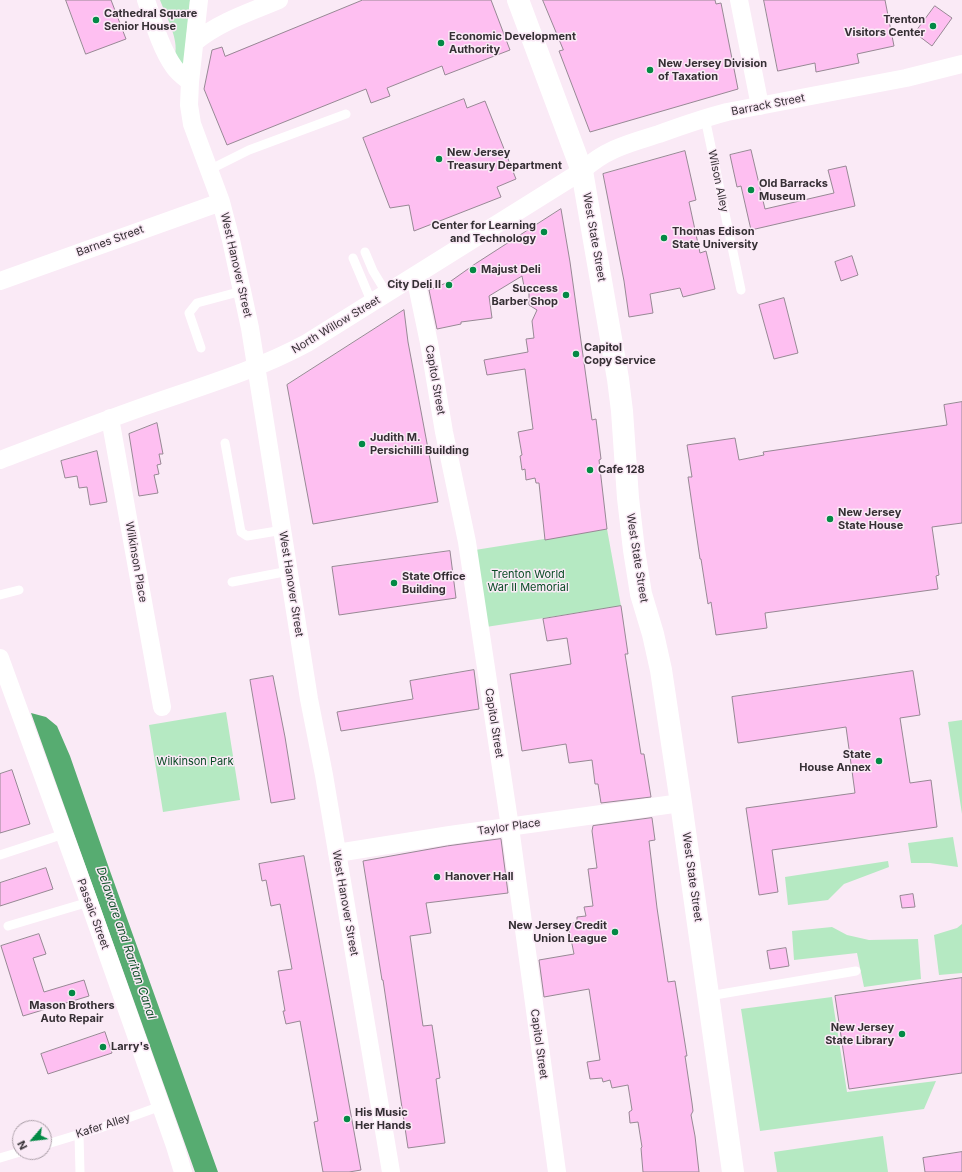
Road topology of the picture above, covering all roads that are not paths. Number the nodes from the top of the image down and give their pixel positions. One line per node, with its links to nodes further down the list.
1 (146, 0): 8 (street)
2 (199, 0): 6 (street, West Hanover Street)
3 (279, 0): 6 (street)
4 (518, 0): 13 (street, West State Street)
5 (739, 0): 9 (street)
6 (195, 42): 8 (street, West Hanover Street)
7 (962, 64): 9 (street, Barrack Street)
8 (190, 82): 12 (street, West Hanover Street)
9 (760, 106): 11 (street, Barrack Street)
10 (346, 114): 12 (lane)
11 (705, 118): 13 (street, Barrack Street); 19 (lane, Wilson Alley)
12 (209, 170): 14 (street, West Hanover Street)
13 (582, 170): 17 (street, North Willow Street); 34 (street, West State Street)
14 (221, 202): 18 (street, Barnes Street); 20 (street, West Hanover Street)
15 (365, 252): 21 (lane)
16 (353, 258): 21 (lane)
17 (415, 276): 21 (street, North Willow Street); 35 (street, Capitol Street)
18 (0, 280)
19 (741, 290)
20 (242, 291): 22 (lane); 23 (street, West Hanover Street)
21 (379, 298): 23 (street, North Willow Street)
22 (200, 348)
23 (256, 366): 24 (street, North Willow Street); 27 (street, West Hanover Street)
24 (110, 418): 26 (street, North Willow Street); 33 (street, Wilkinson Place)
25 (225, 443): 27 (lane)
26 (0, 460)
27 (283, 530): 28 (street, West Hanover Street)
28 (289, 572): 29 (lane); 37 (street, West Hanover Street)
29 (232, 582)
30 (19, 590): 31 (lane)
31 (0, 595)
32 (0, 658): 36 (street, Passaic Street)
33 (162, 707)
34 (681, 803): 35 (street, Taylor Place); 42 (street, West State Street)
35 (510, 827): 37 (street, Taylor Place); 51 (street, Capitol Street)
36 (64, 834): 38 (lane); 39 (street, Passaic Street)
37 (337, 853): 50 (street, West Hanover Street)
38 (0, 856)
39 (89, 902): 40 (lane); 43 (street, Passaic Street)
40 (8, 926)
41 (856, 971): 42 (lane)
42 (708, 996): 52 (street, West State Street)
43 (161, 1106): 44 (lane, Kafer Alley); 49 (street, Passaic Street)
44 (79, 1135): 45 (lane, Kafer Alley); 48 (lane)
45 (52, 1143)
46 (12, 1154): 47 (lane)
47 (0, 1158)
48 (80, 1172)
49 (183, 1172)
50 (391, 1172)
51 (557, 1172)
52 (733, 1172)

